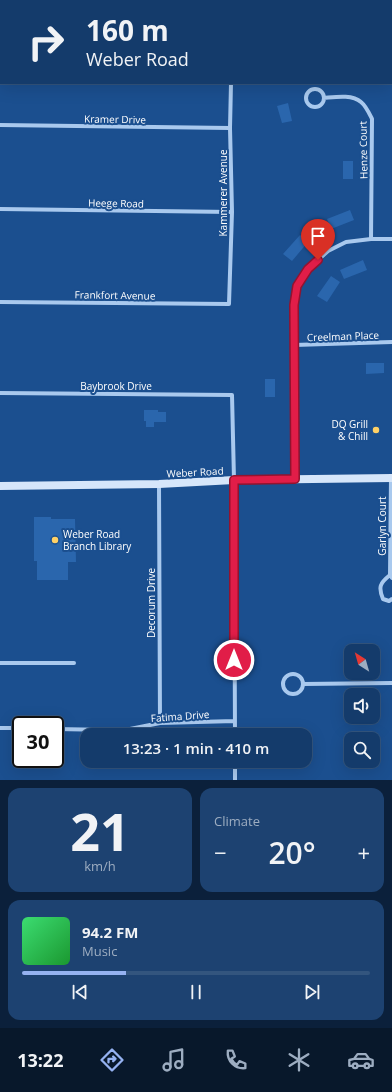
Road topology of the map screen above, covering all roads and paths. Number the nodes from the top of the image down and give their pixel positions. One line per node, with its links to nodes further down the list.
1 (231, 84): 4 (street, Kammerer Avenue)
2 (324, 98): 2 (street, Henze Court); 7 (street, Henze Court)
3 (0, 125): 4 (street, Kramer Drive)
4 (230, 128): 6 (street, Kammerer Avenue)
5 (0, 209): 6 (street, Heege Road)
6 (232, 212): 10 (street, Kammerer Avenue)
7 (371, 239): 8 (street); 12 (street)
8 (392, 239)
9 (0, 302): 10 (street, Frankfort Avenue)
10 (229, 304)
11 (392, 342): 12 (street, Creelman Place)
12 (294, 345): 15 (street)
13 (0, 393): 16 (street, Baybrook Drive)
14 (391, 478): 15 (main road, Weber Road); 19 (street, Garlyn Court)
15 (295, 479): 16 (main road, Weber Road)
16 (234, 480): 17 (main road, Weber Road); 25 (street)
17 (159, 484): 18 (main road, Weber Road); 26 (street, Decorum Drive)
18 (0, 486)
19 (391, 576): 20 (street, Garlyn Court)
20 (392, 599)
21 (0, 663): 22 (street)
22 (74, 663)
23 (303, 684): 23 (street); 24 (street)
24 (392, 684)
25 (235, 721): 26 (street, Fatima Drive); 29 (street)
26 (160, 723): 30 (street, Fatima Drive)
27 (0, 728): 28 (street)
28 (12, 728)
29 (235, 728)
30 (64, 729)
31 (235, 768): 32 (street)
32 (236, 780)

